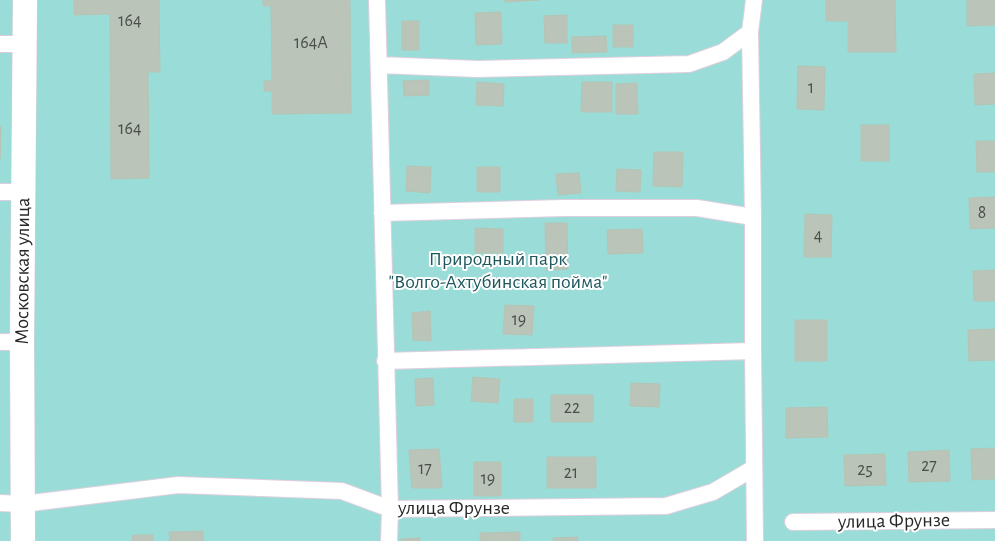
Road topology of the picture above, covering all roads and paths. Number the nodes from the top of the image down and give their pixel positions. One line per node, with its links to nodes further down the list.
1 (25, 0): 6 (street, Московская улица)
2 (377, 0): 7 (street)
3 (754, 0): 4 (street)
4 (750, 32): 7 (street); 10 (street)
5 (0, 44): 6 (street)
6 (24, 44): 8 (street, Московская улица)
7 (379, 65): 9 (street)
8 (12, 192): 11 (street, Московская улица)
9 (382, 214): 10 (street); 13 (street)
10 (753, 217): 12 (street)
11 (11, 342): 15 (street, Московская улица)
12 (753, 351): 13 (street); 14 (street)
13 (385, 361): 16 (street)
14 (754, 468): 16 (street, улица Фрунзе); 21 (street)
15 (12, 503): 16 (street, улица Фрунзе); 19 (street, Московская улица)
16 (390, 509): 20 (street)
17 (995, 520): 18 (street, улица Фрунзе)
18 (793, 522)
19 (23, 541)
20 (389, 541)
21 (755, 541)

